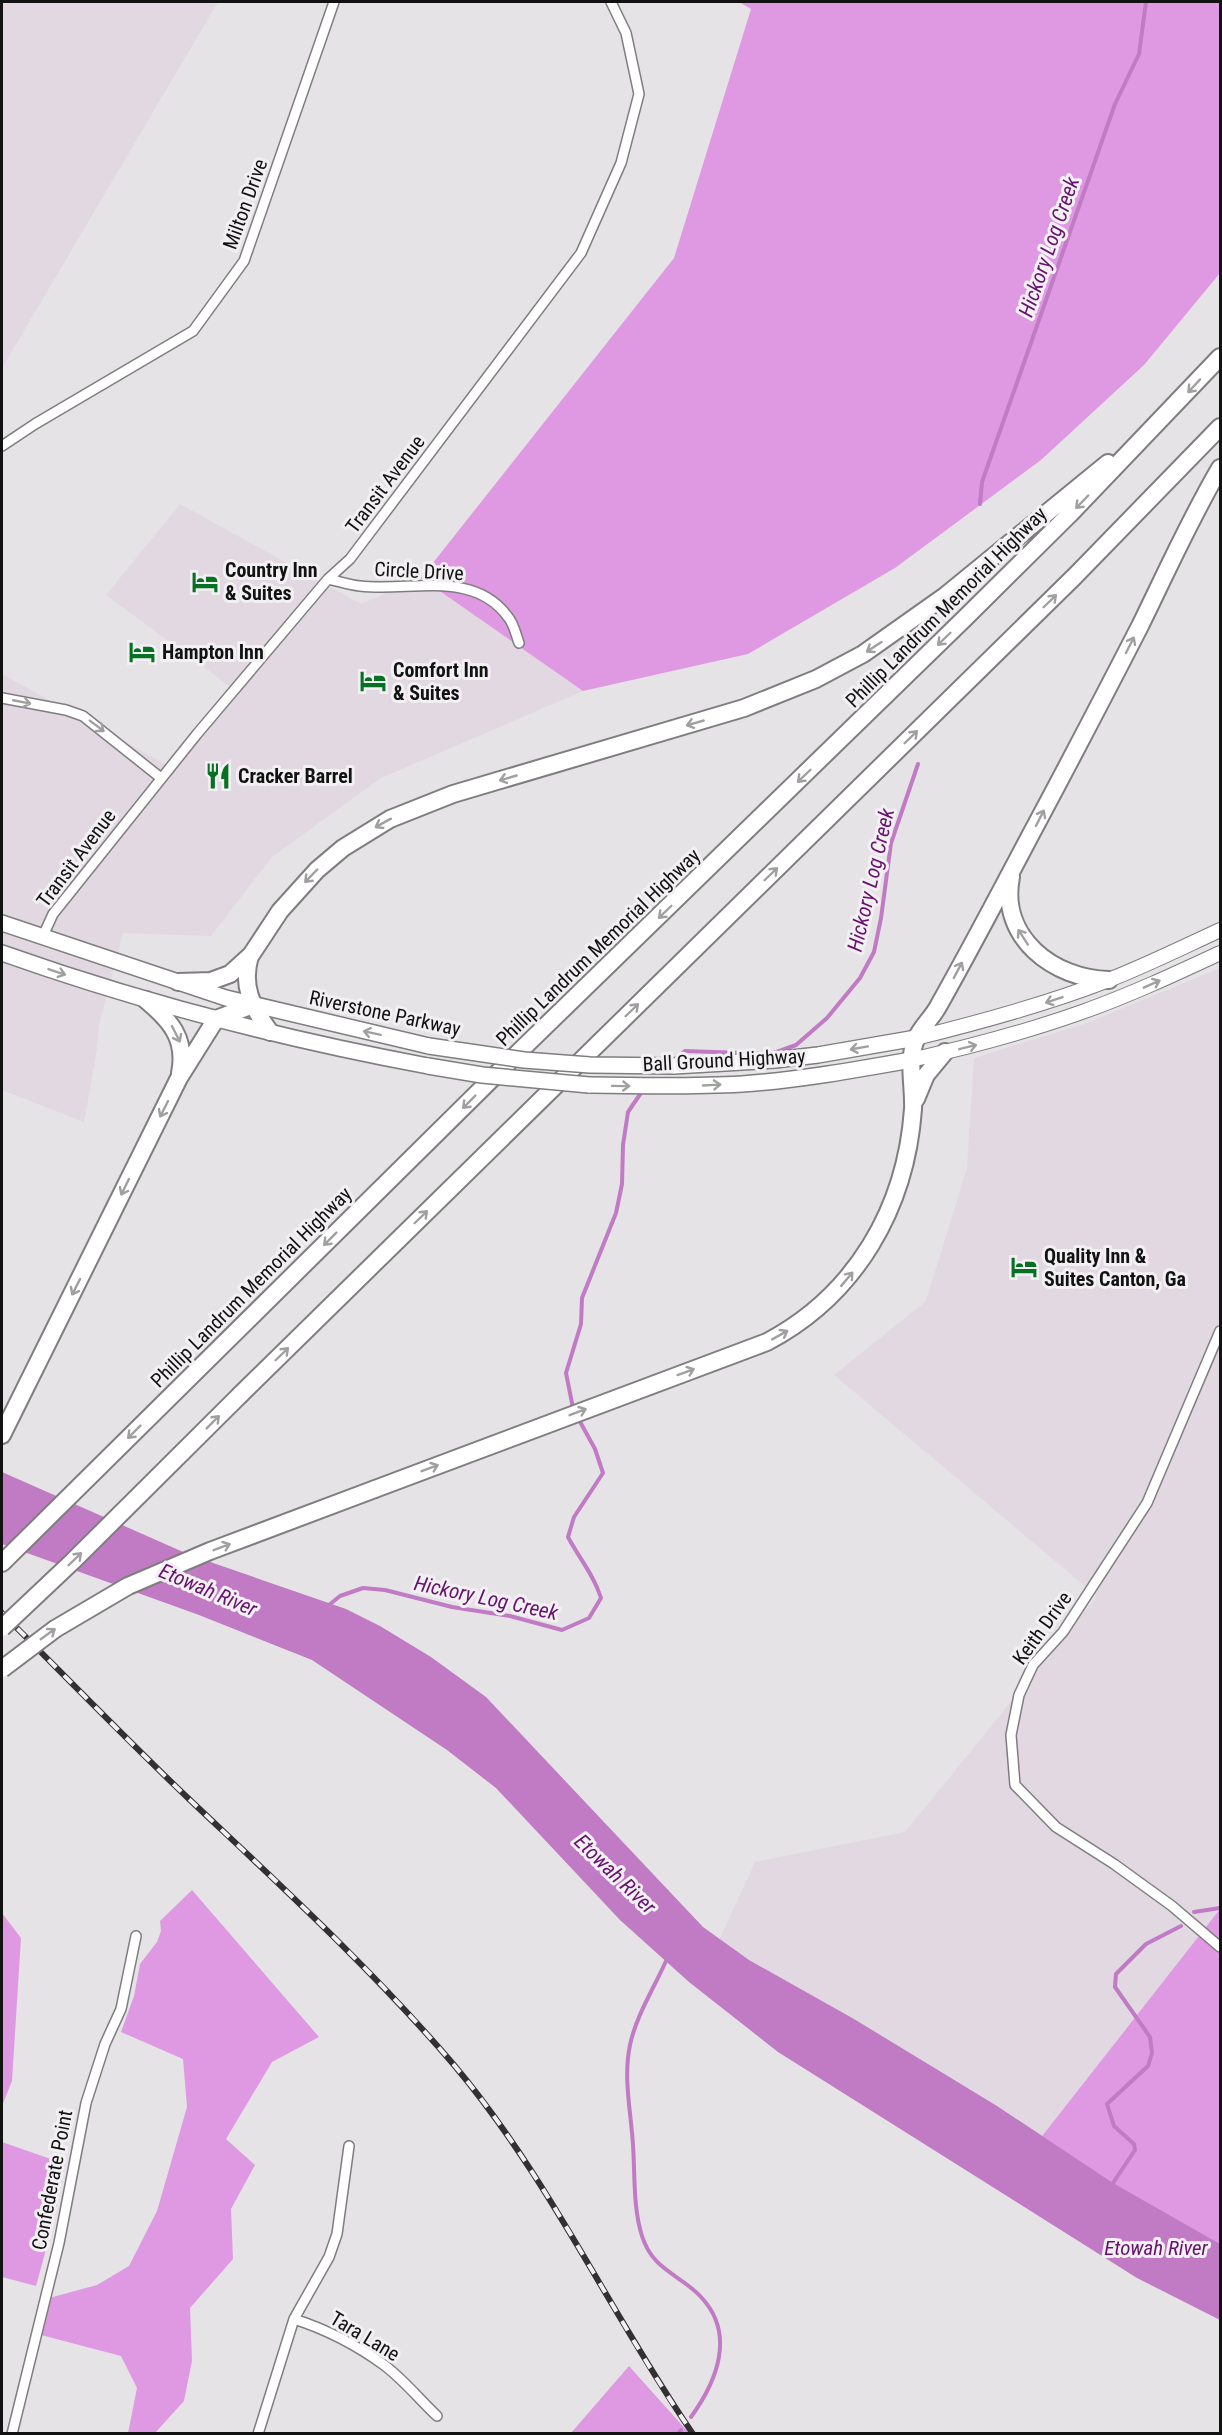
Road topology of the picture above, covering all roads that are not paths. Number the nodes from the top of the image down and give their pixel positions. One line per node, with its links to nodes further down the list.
1 (334, 2): 6 (street, Milton Drive)
2 (611, 2): 8 (street, Transit Avenue)
3 (1221, 357): 4 (highway, Phillip Landrum Memorial Highway, one-way to 4)
4 (1167, 415): 18 (highway, one-way to 18); 32 (highway, Phillip Landrum Memorial Highway, one-way to 32)
5 (1221, 427): 33 (highway, one-way to 5, bridge)
6 (2, 446)
7 (1221, 468): 12 (highway, one-way to 7)
8 (328, 579): 9 (street, Circle Drive); 11 (street, Transit Avenue)
9 (519, 643)
10 (2, 698): 11 (street, one-way to 11)
11 (161, 778): 15 (street, Transit Avenue)
12 (1012, 869): 19 (highway, one-way to 12); 25 (highway, one-way to 12)
13 (2, 923): 15 (main road, Riverstone Parkway)
14 (1221, 930): 19 (main road)
15 (42, 938): 20 (main road, Riverstone Parkway)
16 (2, 953): 21 (main road, one-way to 21)
17 (1221, 953): 26 (main road, Ball Ground Highway, one-way to 17)
18 (251, 955): 20 (highway); 22 (highway)
19 (1109, 980): 25 (main road, one-way to 25)
20 (178, 982): 22 (main road, Riverstone Parkway)
21 (146, 1000): 23 (main road); 28 (highway, one-way to 28)
22 (253, 1005): 23 (highway); 24 (highway); 25 (main road, Riverstone Parkway, one-way to 22, bridge)
23 (216, 1019): 24 (main road, Ball Ground Highway); 28 (highway)
24 (270, 1032): 27 (main road, Ball Ground Highway, one-way to 27, bridge)
25 (916, 1038): 27 (highway)
26 (945, 1052): 27 (main road, Ball Ground Highway); 29 (highway)
27 (911, 1060): 29 (highway)
28 (179, 1078): 31 (highway, one-way to 31)
29 (913, 1109): 34 (highway, one-way to 29, bridge)
30 (1221, 1330): 36 (street, Keith Drive)
31 (2, 1435)
32 (2, 1563)
33 (2, 1628)
34 (2, 1669)
35 (136, 1936): 40 (street, Confederate Point)
36 (1221, 1947)
37 (349, 2146): 38 (street)
38 (294, 2319): 39 (street, Tara Lane); 41 (street)
39 (437, 2416)
40 (12, 2433)
41 (258, 2433)

